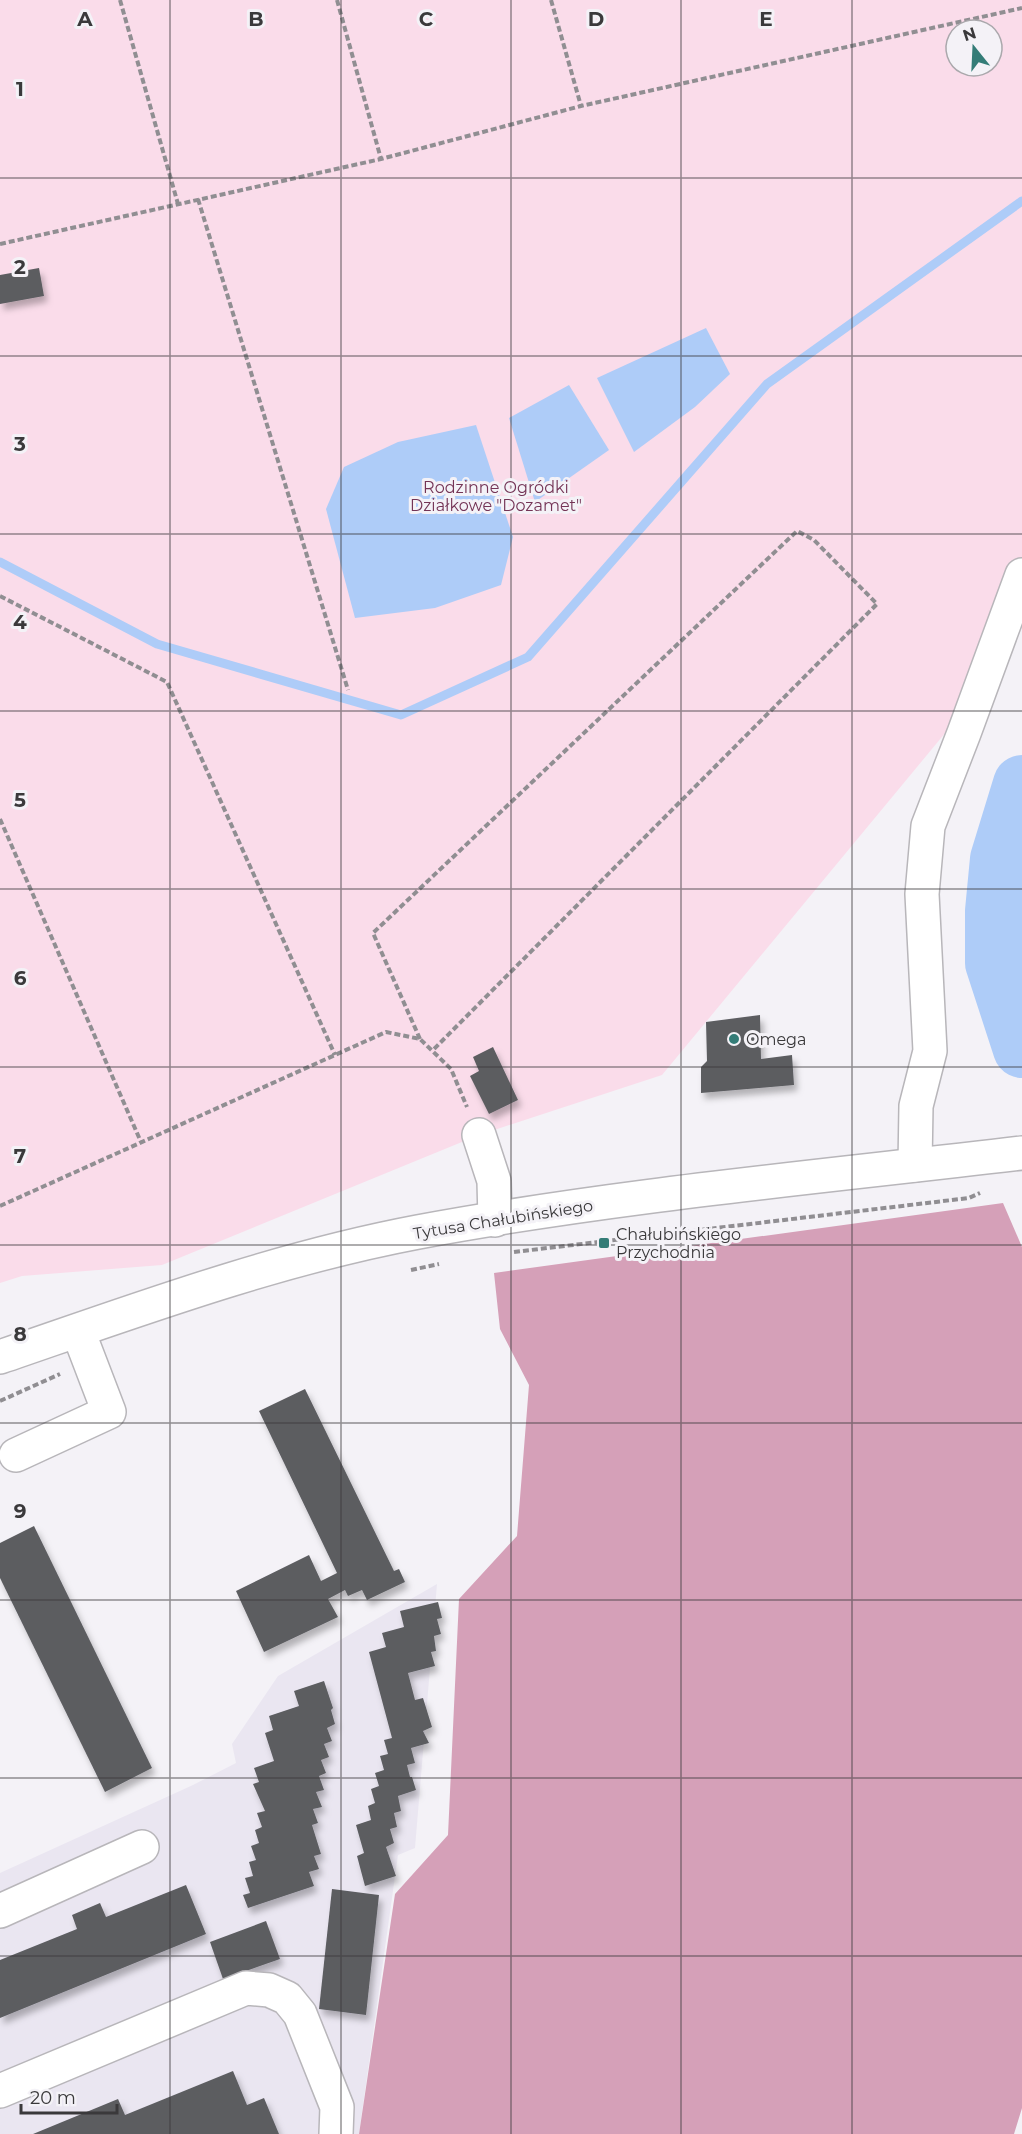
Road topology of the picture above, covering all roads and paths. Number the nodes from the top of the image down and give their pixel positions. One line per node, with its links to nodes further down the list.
1 (120, 0): 8 (path)
2 (337, 0): 6 (path)
3 (551, 0): 5 (path)
4 (1022, 8): 5 (path)
5 (580, 106): 6 (path)
6 (381, 159): 7 (path)
7 (198, 199): 8 (path); 12 (path)
8 (178, 204): 9 (path)
9 (0, 244)
10 (1022, 575): 20 (street)
11 (0, 596): 16 (path)
12 (348, 690)
13 (0, 819): 18 (path)
14 (420, 1040): 15 (path); 15 (path); 16 (path)
15 (432, 1052): 17 (path)
16 (335, 1055): 18 (path)
17 (478, 1135): 23 (street)
18 (141, 1142): 22 (path)
19 (1015, 1154): 20 (street, Tytusa Chałubińskiego)
20 (915, 1165): 23 (street, Tytusa Chałubińskiego)
21 (988, 1189): 24 (path)
22 (0, 1206)
23 (495, 1220): 27 (street, Tytusa Chałubińskiego)
24 (509, 1252)
25 (444, 1263): 26 (path)
26 (400, 1272)
27 (78, 1330): 28 (street, Tytusa Chałubińskiego); 29 (street)
28 (0, 1357)
29 (91, 1361): 30 (path); 31 (street)
30 (0, 1401)
31 (16, 1455)
32 (142, 1847): 33 (street)
33 (0, 1911)
34 (0, 2091): 35 (street)
35 (336, 2134)

